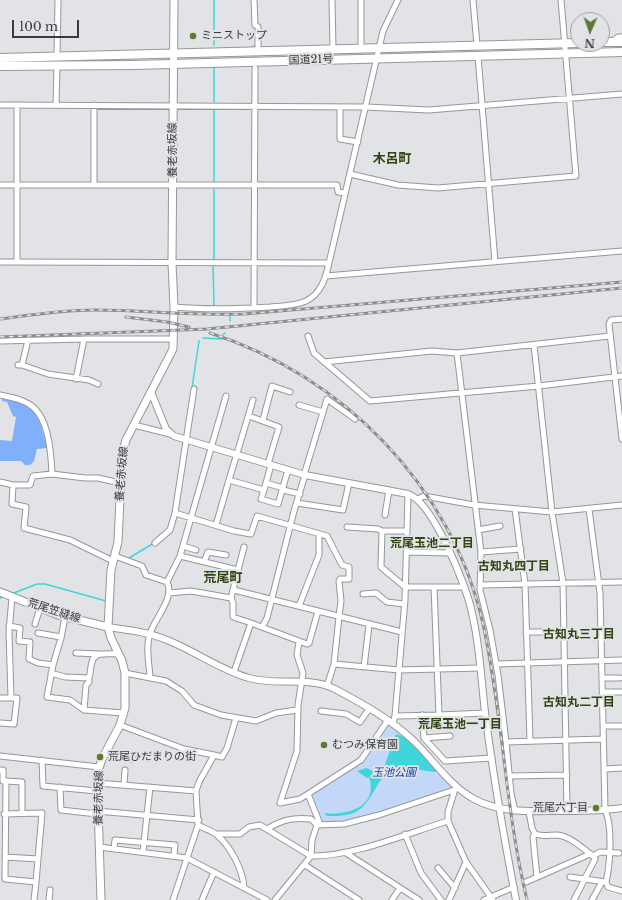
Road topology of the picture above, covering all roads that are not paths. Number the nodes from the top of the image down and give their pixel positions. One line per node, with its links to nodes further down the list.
1 (58, 0): 22 (street)
2 (174, 0): 20 (main road, 養老赤坂線)
3 (254, 0): 16 (street)
4 (332, 0): 18 (street)
5 (361, 0): 14 (street)
6 (398, 0): 17 (street)
7 (473, 0): 15 (street)
8 (561, 0): 12 (street)
9 (622, 37): 10 (street)
10 (612, 42): 11 (highway)
11 (622, 42)
12 (565, 43): 13 (highway, 国道21号); 15 (highway, 国道21号); 21 (street)
13 (570, 43)
14 (361, 44)
15 (477, 45): 17 (highway, 国道21号)
16 (256, 48): 18 (highway, 国道21号); 20 (highway, 国道21号)
17 (379, 48): 18 (highway, 国道21号); 25 (street)
18 (333, 49)
19 (622, 52): 21 (highway, 国道21号)
20 (173, 53): 22 (highway, 国道21号); 26 (main road, 養老赤坂線)
21 (566, 54): 23 (highway, 国道21号); 31 (street)
22 (57, 55): 24 (highway, 国道21号)
23 (478, 56): 25 (highway, 国道21号); 38 (street)
24 (0, 58)
25 (376, 58): 26 (highway, 国道21号); 40 (street)
26 (173, 64): 27 (highway, 国道21号); 36 (main road, 養老赤坂線)
27 (57, 65): 28 (highway, 国道21号); 34 (street)
28 (0, 66)
29 (255, 68): 37 (street)
30 (622, 94): 31 (street)
31 (570, 98): 38 (street); 43 (street)
32 (0, 105): 33 (street)
33 (17, 105): 34 (street); 46 (street)
34 (56, 105): 35 (street)
35 (94, 105): 36 (street); 47 (street)
36 (173, 106): 37 (street); 48 (main road, 養老赤坂線)
37 (255, 106): 39 (street); 45 (street)
38 (482, 106): 40 (street); 43 (street)
39 (340, 107): 40 (street); 41 (street)
40 (366, 107): 41 (street)
41 (358, 142): 42 (street)
42 (350, 174): 43 (street); 49 (street)
43 (489, 184): 53 (street)
44 (0, 185): 46 (street)
45 (255, 185): 48 (street); 49 (street); 55 (street)
46 (16, 186): 47 (street); 52 (street)
47 (94, 186): 48 (street)
48 (172, 186): 54 (main road, 養老赤坂線)
49 (345, 193): 56 (street)
50 (622, 251): 53 (street)
51 (0, 262): 52 (street)
52 (17, 262): 54 (street)
53 (495, 262): 57 (street)
54 (172, 263): 55 (street); 58 (main road, 養老赤坂線)
55 (254, 263): 56 (street); 59 (street)
56 (329, 263): 57 (street)
57 (326, 276): 59 (street)
58 (174, 307): 59 (street); 64 (main road, 養老赤坂線)
59 (254, 308)
60 (622, 319): 62 (street)
61 (308, 336): 69 (street)
62 (610, 336): 67 (street); 71 (street)
63 (84, 339): 64 (street); 65 (street); 72 (street)
64 (174, 339): 76 (main road, 養老赤坂線)
65 (28, 340): 66 (street); 72 (street)
66 (0, 341)
67 (534, 345): 68 (street); 74 (street)
68 (457, 353): 69 (street); 78 (street)
69 (324, 362): 78 (street)
70 (622, 376): 71 (street)
71 (615, 377): 74 (street); 89 (street)
72 (76, 379): 73 (street)
73 (98, 384)
74 (539, 386): 78 (street); 114 (street)
75 (194, 389): 90 (street)
76 (151, 392): 87 (main road, 養老赤坂線); 88 (street)
77 (290, 392): 86 (street)
78 (462, 392): 110 (street)
79 (0, 396): 95 (street)
80 (226, 396): 91 (street)
81 (253, 400): 84 (street)
82 (300, 405): 83 (street)
83 (324, 412): 85 (street); 96 (street)
84 (249, 416): 86 (street); 92 (street)
85 (355, 418)
86 (263, 420): 93 (street)
87 (134, 425): 88 (street); 99 (main road, 養老赤坂線)
88 (170, 434): 90 (street)
89 (622, 439)
90 (186, 440): 91 (street); 115 (street)
91 (211, 447): 92 (street); 117 (street)
92 (237, 455): 93 (street); 97 (street)
93 (270, 464): 94 (street); 100 (street)
94 (288, 470): 96 (street); 103 (street)
95 (52, 474): 99 (street); 102 (street)
96 (305, 475): 101 (street); 106 (street)
97 (229, 480): 104 (street); 118 (street)
98 (0, 482): 102 (street)
99 (120, 483): 136 (main road, 養老赤坂線)
100 (266, 483): 103 (street); 104 (street)
101 (349, 483): 105 (street); 109 (street)
102 (13, 485): 136 (street)
103 (283, 489): 104 (street); 106 (street)
104 (264, 490)
105 (389, 490): 107 (street); 116 (street)
106 (300, 494): 109 (street)
107 (408, 494): 108 (street); 124 (street)
108 (418, 499): 110 (street); 132 (street)
109 (297, 503): 119 (street)
110 (474, 505): 112 (street); 122 (street)
111 (622, 505): 113 (street)
112 (515, 509): 114 (street); 129 (street)
113 (589, 509): 114 (street); 140 (street)
114 (552, 512): 142 (street)
115 (175, 513): 117 (street); 126 (street)
116 (385, 515)
117 (191, 518): 118 (street); 127 (street)
118 (216, 526): 119 (street)
119 (290, 526): 125 (street); 154 (street)
120 (500, 526): 122 (street)
121 (347, 527): 123 (street)
122 (478, 530): 133 (street)
123 (382, 531): 124 (street); 145 (street)
124 (406, 531): 131 (street)
125 (320, 534): 156 (street); 160 (street)
126 (155, 543)
127 (183, 546): 130 (street); 135 (street)
128 (244, 547): 138 (street)
129 (521, 549): 133 (street); 143 (street)
130 (196, 550)
131 (406, 552): 132 (street); 145 (street)
132 (450, 552): 147 (street)
133 (481, 552): 144 (street)
134 (226, 555): 137 (street)
135 (180, 556): 137 (street); 139 (street)
136 (114, 559): 139 (street); 165 (main road, 養老赤坂線)
137 (204, 562): 138 (street)
138 (238, 570): 148 (street)
139 (167, 582): 150 (street)
140 (600, 582): 141 (street); 142 (street); 178 (street)
141 (622, 582)
142 (562, 583): 143 (street); 169 (street)
143 (525, 584): 144 (street); 168 (street)
144 (480, 585): 182 (street)
145 (405, 587): 146 (street); 155 (street)
146 (434, 587): 147 (street); 186 (street)
147 (464, 587): 185 (street)
148 (234, 590): 153 (street); 154 (street)
149 (0, 592): 152 (main road, 荒尾笠縫線)
150 (169, 593): 153 (street); 171 (street)
151 (363, 594): 155 (street)
152 (12, 597): 157 (main road, 荒尾笠縫線); 164 (street)
153 (231, 598): 162 (street)
154 (272, 600): 156 (street); 166 (street)
155 (404, 604): 167 (street)
156 (299, 606): 158 (street)
157 (40, 608): 159 (main road, 荒尾笠縫線); 161 (street)
158 (318, 611): 160 (street); 173 (street)
159 (65, 617): 165 (main road, 荒尾笠縫線); 172 (street)
160 (339, 617): 163 (street); 181 (street)
161 (35, 624)
162 (251, 624): 166 (street); 188 (street)
163 (369, 625): 167 (street); 184 (street)
164 (9, 626): 183 (street); 200 (street)
165 (108, 627): 171 (street); 176 (main road, 養老赤坂線)
166 (262, 627): 173 (street)
167 (402, 632): 187 (street)
168 (526, 632): 169 (street); 180 (street)
169 (564, 632): 179 (street)
170 (38, 633): 172 (street)
171 (150, 634): 188 (street); 191 (street)
172 (62, 637): 183 (street)
173 (298, 642): 195 (street)
174 (76, 653): 175 (street)
175 (99, 654): 176 (street); 192 (street)
176 (118, 654): 190 (main road, 養老赤坂線)
177 (622, 660): 178 (street)
178 (602, 661): 179 (street); 193 (street)
179 (565, 662): 180 (street); 219 (street)
180 (527, 663): 182 (street); 220 (street)
181 (334, 664): 184 (street); 196 (street)
182 (496, 664): 221 (street)
183 (53, 665): 189 (street)
184 (364, 667): 187 (street)
185 (480, 668): 186 (street); 206 (street)
186 (437, 669): 187 (street); 207 (street)
187 (399, 670): 209 (street)
188 (234, 672): 195 (street)
189 (51, 673): 192 (street); 202 (street)
190 (126, 673): 191 (street); 205 (main road, 養老赤坂線)
191 (150, 677): 210 (street)
192 (89, 678): 202 (street)
193 (602, 678): 194 (street); 197 (street)
194 (620, 678)
195 (302, 683): 196 (street); 203 (street)
196 (327, 686): 201 (street)
197 (603, 692): 198 (street); 214 (street)
198 (622, 692)
199 (0, 698): 200 (street)
200 (11, 698): 212 (street)
201 (369, 709): 204 (street); 211 (street)
202 (84, 710): 205 (street)
203 (297, 710): 210 (street); 243 (street)
204 (321, 711)
205 (124, 713): 213 (main road, 養老赤坂線)
206 (485, 713): 207 (street); 225 (street)
207 (439, 714): 208 (street)
208 (422, 715): 209 (street); 217 (street)
209 (395, 716): 211 (street)
210 (236, 718): 223 (street)
211 (391, 722): 240 (street); 243 (street)
212 (0, 723)
213 (120, 724): 222 (main road, 養老赤坂線); 223 (street)
214 (603, 726): 215 (street); 218 (street)
215 (622, 726)
216 (450, 736): 217 (street)
217 (424, 738): 225 (street)
218 (603, 739): 219 (street); 230 (street)
219 (566, 740): 220 (street); 233 (street)
220 (530, 741): 221 (street)
221 (506, 742): 234 (street)
222 (104, 754): 226 (street); 228 (main road, 養老赤坂線)
223 (214, 755): 242 (street)
224 (0, 756): 227 (street)
225 (492, 758): 245 (street)
226 (133, 759)
227 (42, 760): 228 (street); 238 (street)
228 (99, 766): 236 (main road, 養老赤坂線)
229 (622, 768): 230 (street)
230 (605, 769): 246 (street)
231 (0, 770): 235 (street)
232 (125, 770): 237 (street)
233 (567, 775): 234 (street); 248 (street)
234 (509, 776): 247 (street)
235 (6, 781): 251 (street); 252 (street)
236 (97, 783): 237 (street); 241 (main road, 養老赤坂線)
237 (124, 785): 239 (street)
238 (60, 787): 241 (street); 249 (street)
239 (150, 788): 242 (street); 253 (street)
240 (456, 788): 245 (street); 255 (street); 256 (street)
241 (97, 791): 249 (main road, 養老赤坂線)
242 (196, 791): 254 (street)
243 (308, 794): 256 (street)
244 (622, 808): 246 (street)
245 (500, 809): 247 (street); 285 (street)
246 (605, 810): 248 (street); 266 (street)
247 (515, 811): 250 (street)
248 (567, 811): 250 (street)
249 (97, 812): 253 (street); 263 (main road, 養老赤坂線)
250 (529, 812): 261 (street)
251 (22, 813): 252 (street); 274 (street)
252 (4, 814): 272 (street)
253 (147, 815): 254 (street); 262 (street)
254 (199, 820): 273 (street)
255 (448, 821): 260 (street); 275 (street)
256 (319, 824): 258 (street); 271 (street)
257 (200, 826): 259 (street)
258 (266, 829): 259 (street); 271 (street)
259 (217, 834): 286 (street)
260 (405, 834): 267 (street); 302 (street)
261 (535, 834): 269 (street); 279 (street)
262 (144, 843): 264 (street); 265 (street); 270 (street)
263 (99, 847): 264 (street); 294 (main road, 養老赤坂線)
264 (114, 848): 265 (street)
265 (143, 852): 270 (street)
266 (609, 852): 268 (street); 269 (street); 284 (street)
267 (346, 853): 271 (street); 287 (street)
268 (619, 853)
269 (591, 855): 279 (street); 281 (street)
270 (174, 856): 273 (street)
271 (311, 856): 276 (street)
272 (5, 857): 274 (street); 282 (street)
273 (187, 858): 278 (street); 295 (street)
274 (38, 859): 282 (street)
275 (466, 862): 288 (street); 291 (street)
276 (305, 865): 298 (street); 299 (street)
277 (438, 868): 288 (street)
278 (214, 872): 286 (street); 296 (street)
279 (537, 877): 283 (street)
280 (570, 877): 281 (street)
281 (584, 879): 284 (street); 306 (street)
282 (36, 882): 292 (street)
283 (526, 882)
284 (604, 882): 290 (street); 307 (street)
285 (514, 887): 291 (street); 305 (street)
286 (244, 888): 297 (street)
287 (400, 888): 300 (street); 301 (street)
288 (455, 888): 303 (street)
289 (50, 890): 293 (street)
290 (622, 891)
291 (492, 898): 304 (street)
292 (34, 900)
293 (49, 900)
294 (101, 900)
295 (173, 900)
296 (202, 900)
297 (267, 900)
298 (275, 900)
299 (359, 900)
300 (392, 900)
301 (419, 900)
302 (441, 900)
303 (449, 900)
304 (484, 900)
305 (516, 900)
306 (574, 900)
307 (592, 900)

